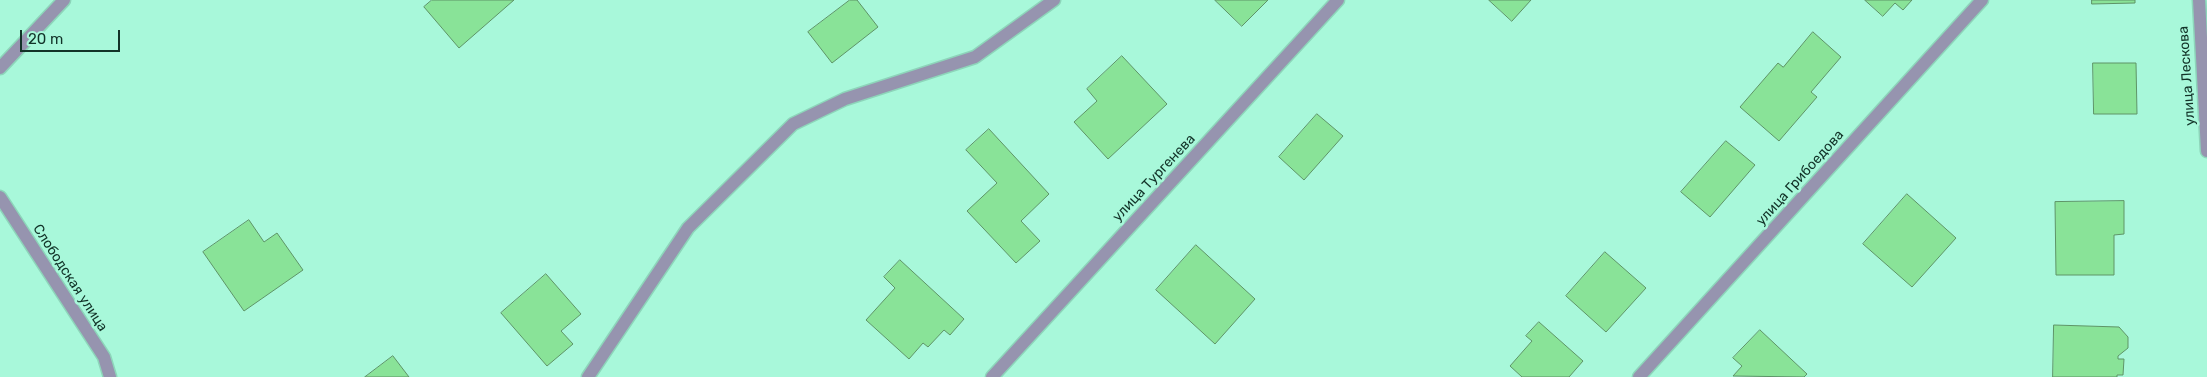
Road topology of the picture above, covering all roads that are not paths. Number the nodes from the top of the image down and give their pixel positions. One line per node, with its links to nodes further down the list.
1 (64, 0): 6 (street)
2 (1054, 0): 10 (street)
3 (1338, 0): 11 (street, улица Тургенева)
4 (1982, 0): 12 (street, улица Грибоедова)
5 (2199, 0): 7 (street, улица Лескова)
6 (0, 68)
7 (2207, 150)
8 (0, 197): 9 (street, Слободская улица)
9 (110, 377)
10 (588, 377)
11 (992, 377)
12 (1639, 377)

